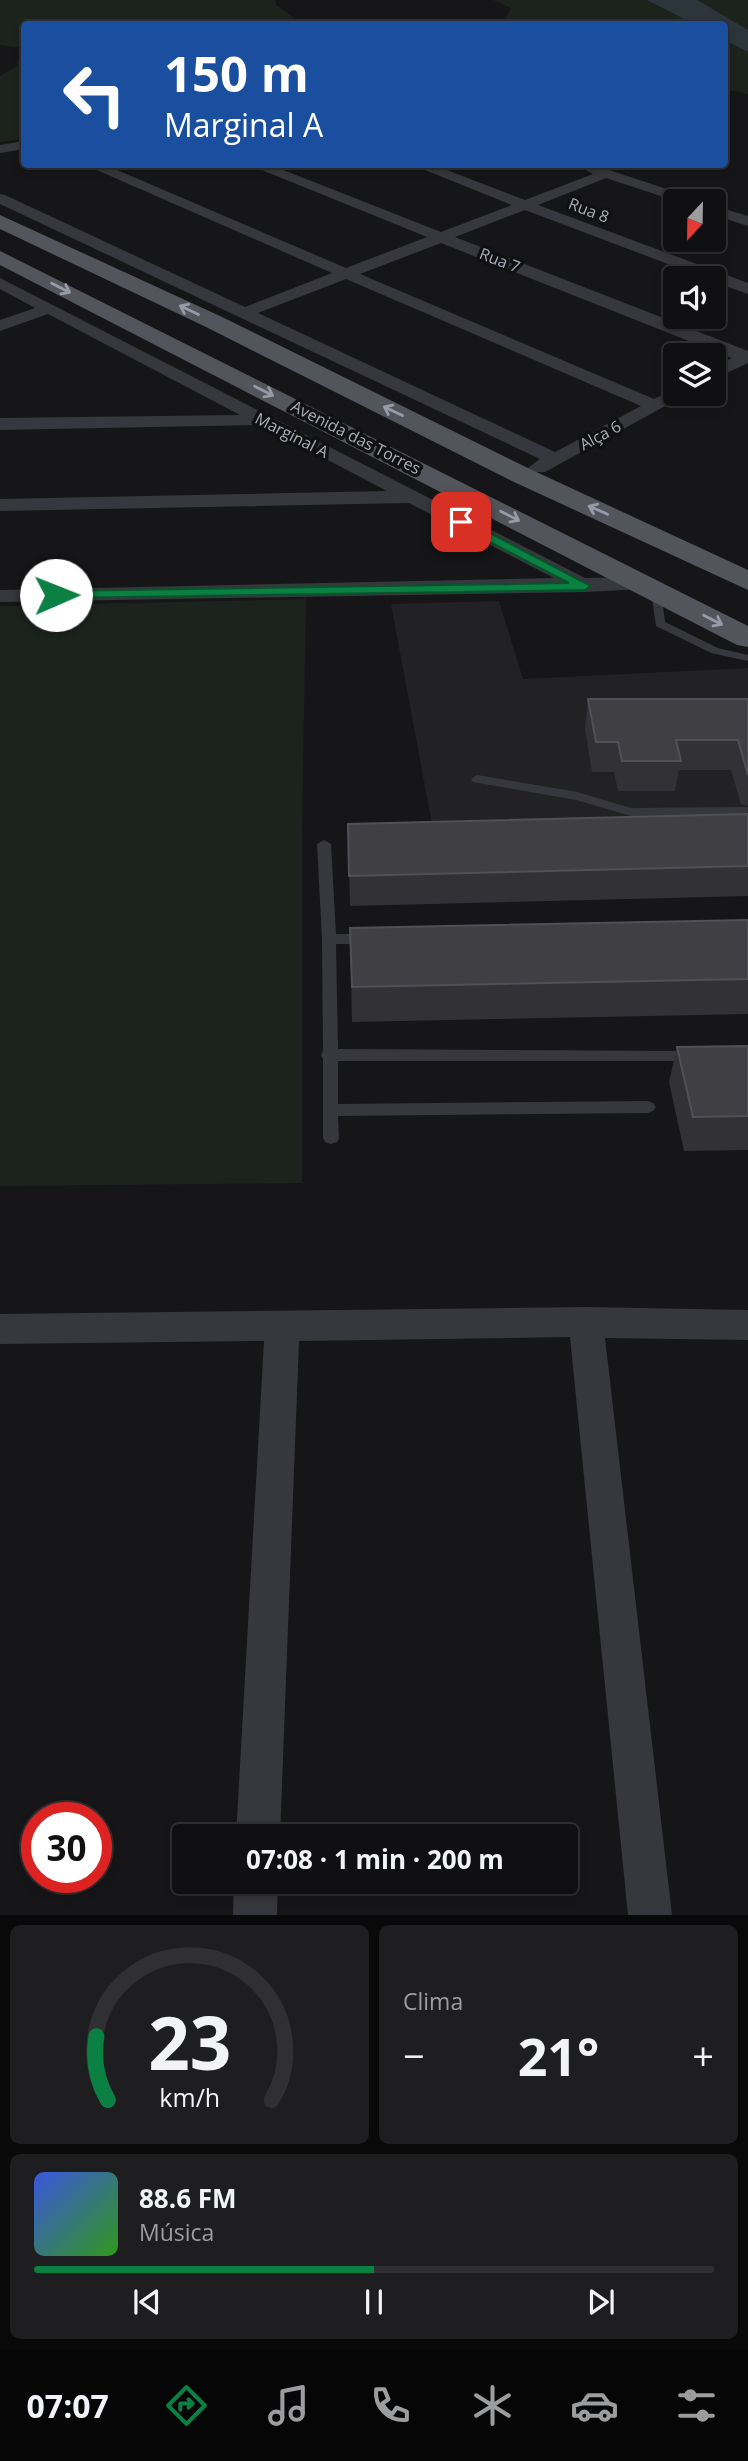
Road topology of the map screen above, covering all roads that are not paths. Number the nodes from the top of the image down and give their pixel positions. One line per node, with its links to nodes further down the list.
1 (21, 146): 2 (street)
2 (0, 149)
3 (99, 168): 16 (street)
4 (264, 168): 14 (street, Rua 7)
5 (428, 168): 10 (street, Rua 8)
6 (589, 168): 7 (street)
7 (605, 174): 8 (street); 10 (street)
8 (663, 193)
9 (0, 198): 20 (street)
10 (526, 204): 14 (street); 18 (street, Rua 8)
11 (726, 213): 13 (street)
12 (0, 221): 29 (main road, one-way to 12)
13 (748, 221)
14 (441, 237): 16 (street); 22 (street, Rua 7)
15 (0, 257): 33 (main road, Avenida das Torres, one-way to 33)
16 (345, 274): 20 (street); 25 (street)
17 (0, 283): 19 (street, Marginal A)
18 (748, 289)
19 (50, 308): 21 (street); 26 (street, Marginal A)
20 (244, 313): 28 (street)
21 (0, 326)
22 (747, 357): 23 (street)
23 (726, 368)
24 (663, 402): 25 (street, Alça 6)
25 (655, 406): 28 (street, Alça 6)
26 (263, 420): 27 (street); 30 (street, Marginal A)
27 (0, 424)
28 (555, 459): 29 (street, Alça 6)
29 (523, 476): 32 (main road, one-way to 29)
30 (411, 497): 31 (street); 36 (street, Marginal A)
31 (0, 505)
32 (649, 533): 33 (main road); 34 (main road)
33 (588, 555): 37 (main road, Avenida das Torres)
34 (718, 566): 35 (main road); 37 (main road)
35 (748, 581)
36 (585, 586): 37 (street); 38 (street)
37 (649, 587): 39 (main road, Avenida das Torres, one-way to 39); 40 (lane)
38 (0, 596)
39 (748, 638)
40 (748, 658)
41 (477, 779): 42 (lane)
42 (748, 811)
43 (324, 845): 45 (lane)
44 (385, 938): 45 (lane)
45 (329, 939): 46 (lane)
46 (328, 1055): 47 (lane); 49 (lane)
47 (706, 1057)
48 (648, 1107): 49 (lane)
49 (330, 1110): 50 (lane)
50 (331, 1138)
51 (586, 1322): 52 (street); 53 (street); 58 (street)
52 (748, 1325)
53 (282, 1327): 54 (street); 55 (street)
54 (0, 1329)
55 (259, 1824)
56 (256, 1894): 57 (street)
57 (255, 1915)
58 (650, 1915)

